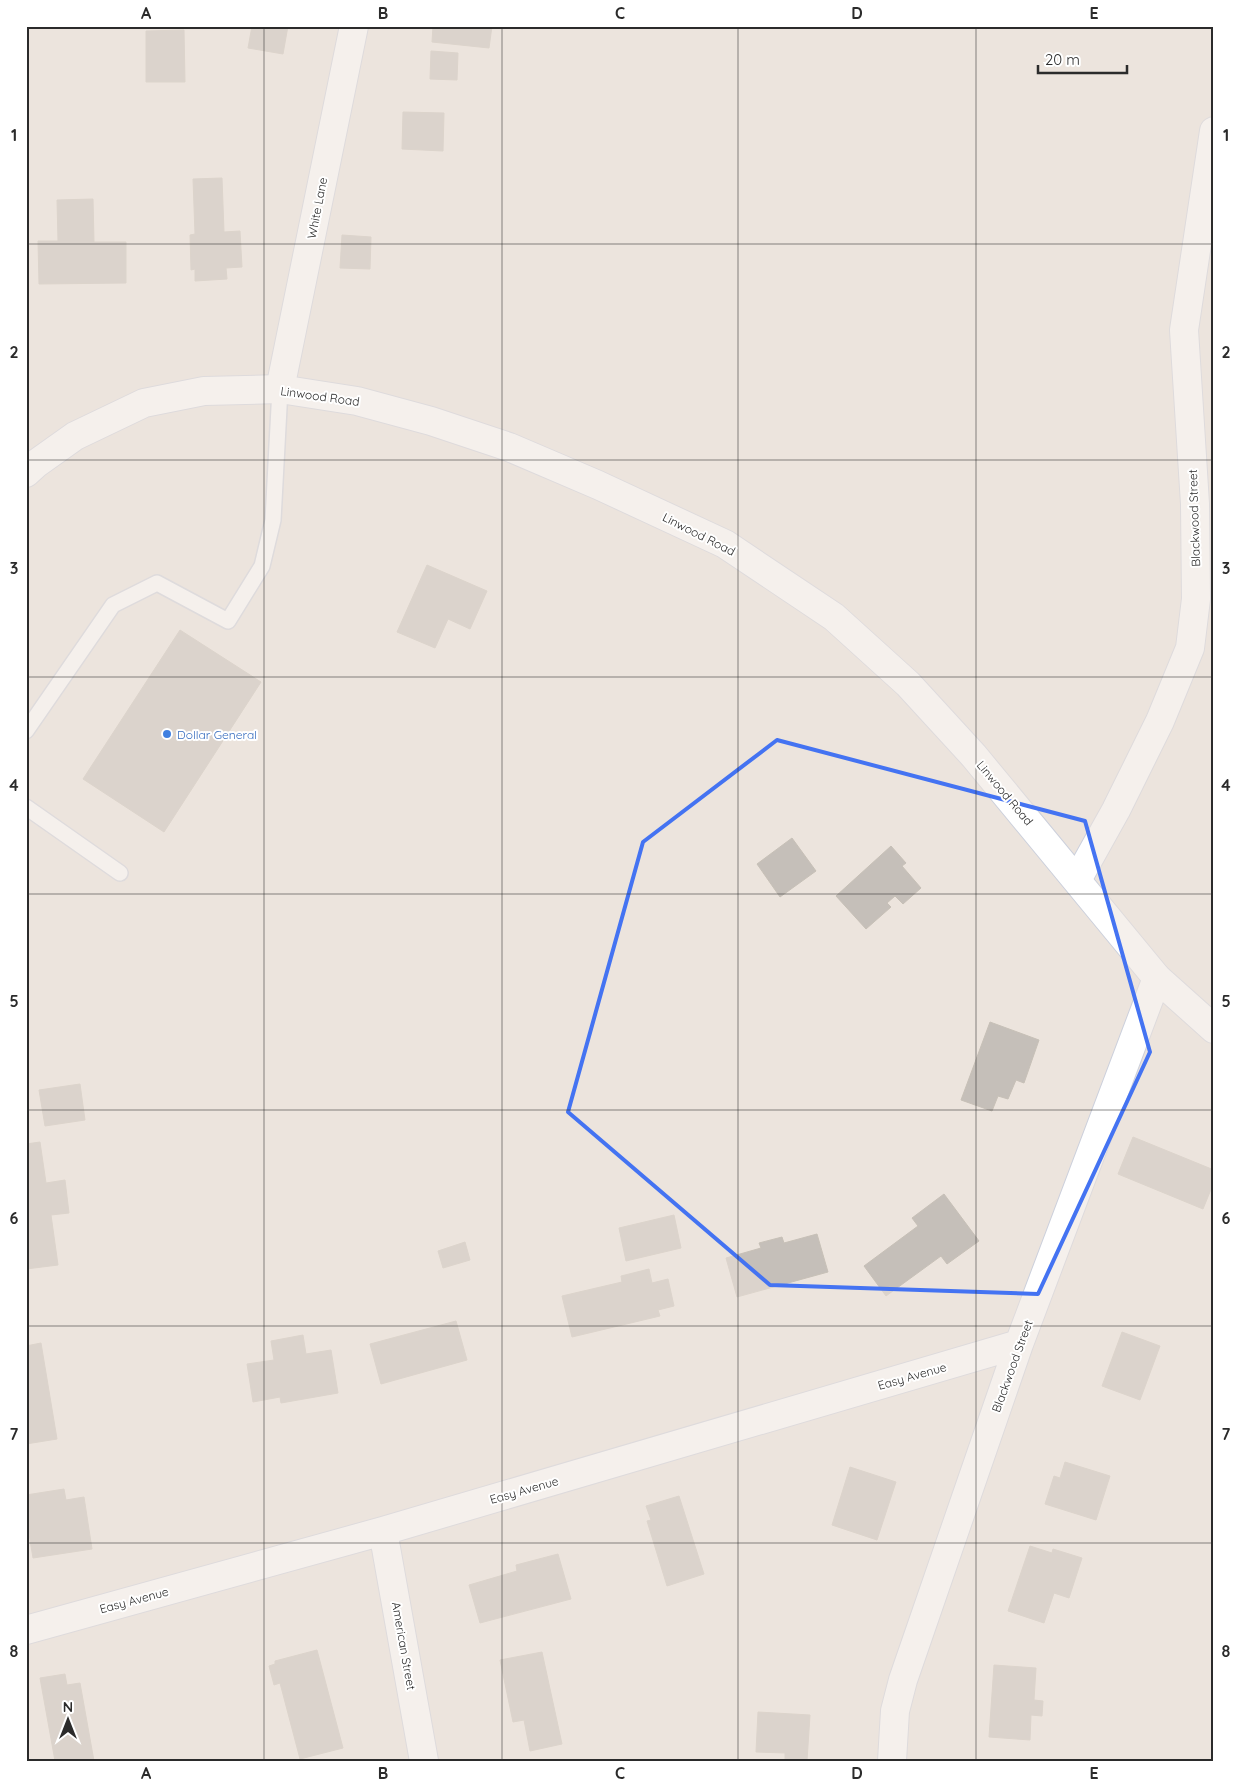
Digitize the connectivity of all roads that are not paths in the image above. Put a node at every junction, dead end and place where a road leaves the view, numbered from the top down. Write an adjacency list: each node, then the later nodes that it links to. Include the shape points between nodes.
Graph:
1 (354, 26): 3 (street, White Lane)
2 (1214, 131): 8 (street, Blackwood Street, via 1184,330 1195,504 1196,599 1190,648 1160,721)
3 (280, 389): 4 (street, Linwood Road, via 204,391 144,403 75,436); 5 (lane, via 273,520 262,566 228,621 157,583 113,604); 8 (street, Linwood Road, via 357,401 508,447 725,544 834,617 908,684 974,756)
4 (26, 473)
5 (26, 730)
6 (26, 807): 7 (lane)
7 (120, 873)
8 (1077, 880): 9 (street, Linwood Road)
9 (1157, 978): 10 (street, Linwood Road); 11 (street, Blackwood Street)
10 (1214, 1029)
11 (1019, 1344): 12 (street, Easy Avenue); 15 (street, Blackwood Street, via 903,1680 895,1711)
12 (383, 1531): 13 (street, Easy Avenue); 14 (street, American Street)
13 (26, 1630)
14 (424, 1761)
15 (892, 1761)

